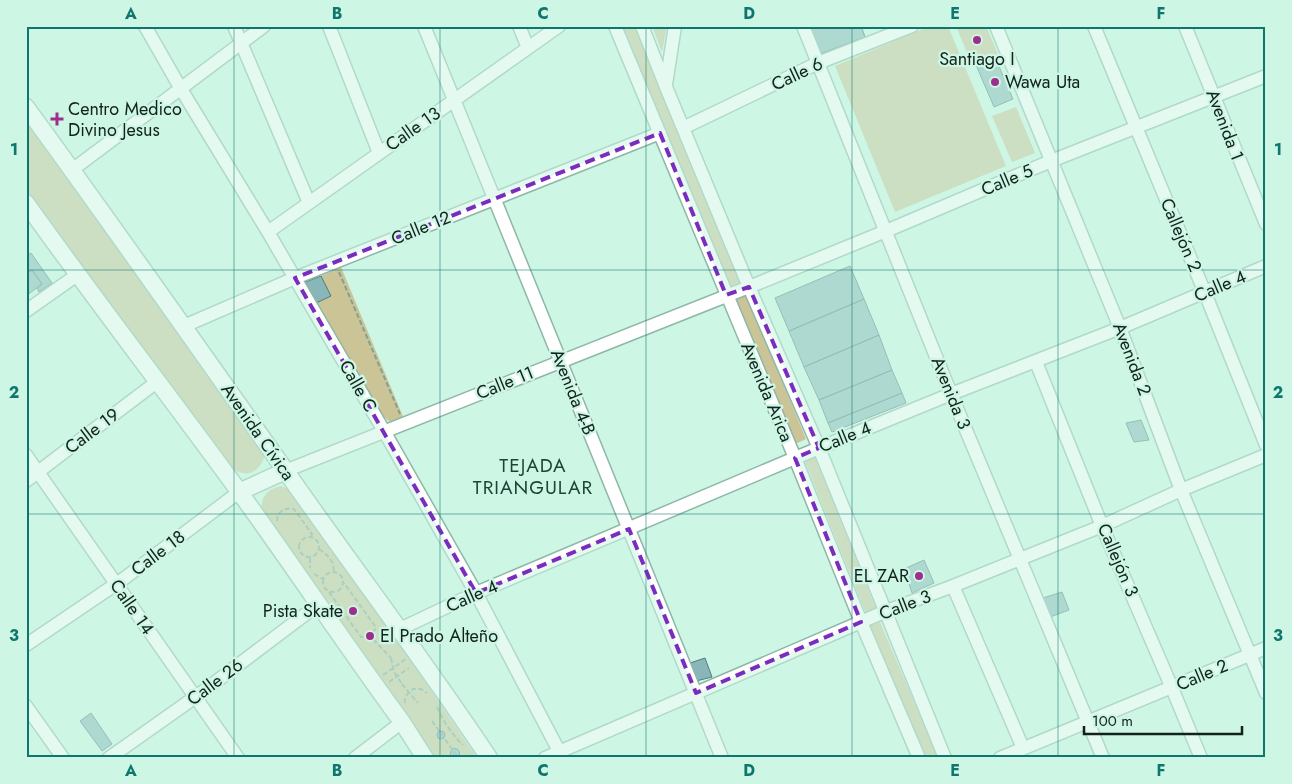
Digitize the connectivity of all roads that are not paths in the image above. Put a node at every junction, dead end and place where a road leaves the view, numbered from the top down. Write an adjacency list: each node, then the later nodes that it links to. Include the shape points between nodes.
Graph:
1 (145, 26): 21 (street, Calle C)
2 (234, 26): 16 (street)
3 (264, 26): 16 (street)
4 (329, 26): 28 (street)
5 (424, 26): 23 (street, Avenida 4-B)
6 (519, 26): 17 (street)
7 (559, 26): 17 (street, Calle 13)
8 (615, 26): 27 (street, Avenida Arica)
9 (642, 26): 20 (street, Avenida Arica)
10 (675, 26): 20 (street)
11 (802, 26): 18 (street, Avenida 3)
12 (912, 26): 18 (street, Calle 6)
13 (996, 26): 29 (street, Avenida 2)
14 (1094, 26): 26 (street, Callejón 2)
15 (1185, 26): 22 (street, Avenida 1)
16 (241, 44): 21 (street); 33 (street)
17 (528, 48): 23 (street, Calle 13)
18 (818, 63): 25 (street, Calle 6); 35 (street, Avenida 3)
19 (1266, 76): 22 (street, Calle 5)
20 (666, 87): 25 (street, Avenida Arica)
21 (181, 89): 30 (street); 36 (street, Calle C)
22 (1214, 98): 26 (street, Calle 5); 34 (street, Avenida 1)
23 (455, 100): 28 (street, Calle 13); 31 (street, Avenida 4-B)
24 (26, 107): 30 (main road, Avenida Cívica)
25 (683, 128): 40 (street, Avenida Arica)
26 (1136, 128): 29 (street, Calle 5); 41 (street, Callejón 2)
27 (660, 133): 31 (street, Calle 12); 42 (street, Avenida Arica)
28 (379, 153): 33 (street, Calle 13)
29 (1052, 161): 35 (street, Calle 5); 45 (street, Avenida 2)
30 (72, 170): 44 (main road, Avenida Cívica)
31 (496, 198): 39 (street, Calle 12); 46 (street, Avenida 4-B)
32 (26, 203): 38 (main road)
33 (309, 203): 36 (street, Calle 13)
34 (1266, 224)
35 (886, 231): 40 (street, Calle 5); 49 (street, Avenida 3)
36 (268, 232): 39 (street, Calle C)
37 (1266, 266): 41 (street, Calle 4)
38 (77, 275): 43 (street); 48 (main road)
39 (295, 278): 44 (street, Calle 12); 50 (street, Calle C)
40 (749, 286): 42 (street, Calle 5); 52 (street, Avenida Arica)
41 (1205, 293): 45 (street, Calle 4); 51 (street, Callejón 2)
42 (726, 295): 46 (street, Calle 11); 55 (street, Avenida Arica)
43 (26, 311)
44 (184, 326): 56 (main road, Avenida Cívica)
45 (1120, 328): 47 (street, Calle 4); 59 (street, Avenida 2)
46 (560, 361): 50 (street, Calle 11); 62 (street, Avenida 4-B)
47 (1036, 362): 49 (street, Calle 4); 61 (street, Callejón 3)
48 (158, 381): 57 (street, Calle 19); 60 (main road)
49 (951, 394): 52 (street, Calle 4); 63 (street, Avenida 3)
50 (384, 431): 56 (street, Calle 11); 66 (street, Calle C)
51 (1266, 445)
52 (819, 448): 55 (street, Calle 4); 68 (street, Avenida Arica)
53 (26, 455): 57 (street, Calle 14)
54 (1266, 455): 59 (street, Calle 3)
55 (795, 458): 62 (street, Calle 4); 69 (street, Avenida Arica)
56 (285, 471): 60 (main road); 70 (main road, Avenida Cívica)
57 (38, 472): 58 (street, Calle 19); 64 (street, Calle 14)
58 (26, 481)
59 (1181, 490): 61 (street, Calle 3); 73 (street, Avenida 2)
60 (239, 492): 64 (street, Calle 18); 67 (main road)
61 (1102, 526): 63 (street, Calle 3); 74 (street, Callejón 3)
62 (629, 529): 66 (street, Calle 4); 75 (street, Avenida 4-B)
63 (1019, 559): 65 (street, Calle 3); 80 (street, Avenida 3)
64 (116, 584): 71 (street, Calle 18); 77 (street, Calle 14)
65 (953, 586): 68 (street, Calle 3); 81 (street)
66 (476, 593): 70 (street, Calle 4); 82 (street, Calle C)
67 (324, 598): 77 (street, Calle 26); 79 (main road, via 375,686)
68 (884, 612): 69 (street, Calle 3); 92 (street, Avenida Arica)
69 (861, 622): 75 (street, Calle 3); 91 (street, Avenida Arica)
70 (400, 629): 88 (main road, Avenida Cívica)
71 (26, 645)
72 (1266, 648): 73 (street, Calle 2)
73 (1250, 654): 74 (street, Calle 2); 76 (street, Avenida 2)
74 (1172, 688): 80 (street, Calle 2); 95 (street, Callejón 3)
75 (696, 693): 82 (street, Calle 3); 90 (street, Avenida 4-B)
76 (1266, 693)
77 (195, 697): 84 (street, Calle 26); 85 (street, Calle 14)
78 (26, 706): 83 (street)
79 (402, 722): 86 (street); 87 (main road)
80 (1089, 722): 81 (street, Calle 2); 94 (street, Avenida 3)
81 (1024, 748): 93 (street, Calle 2)
82 (564, 753): 89 (street, Calle 3)
83 (62, 758)
84 (109, 758)
85 (238, 758)
86 (355, 758)
87 (425, 758)
88 (489, 758)
89 (545, 758)
90 (722, 758)
91 (919, 758)
92 (945, 758)
93 (1000, 758)
94 (1103, 758)
95 (1201, 758)

